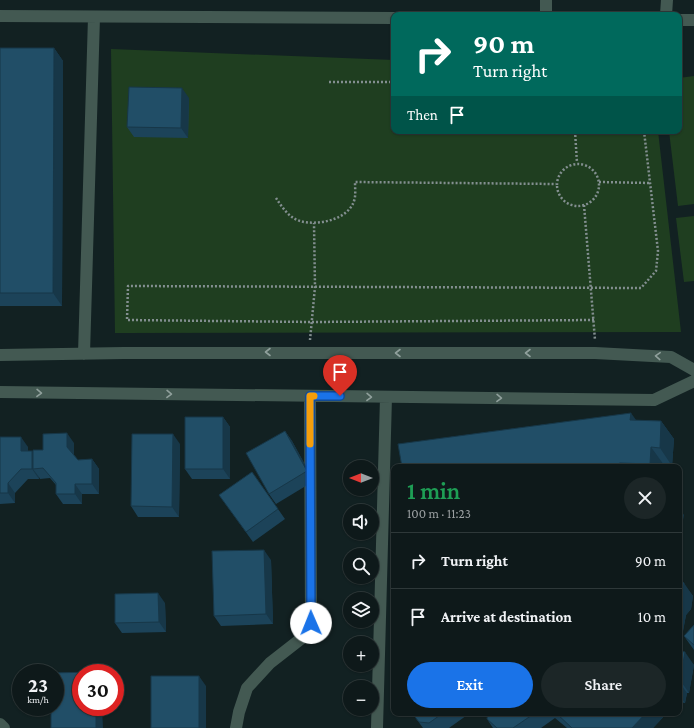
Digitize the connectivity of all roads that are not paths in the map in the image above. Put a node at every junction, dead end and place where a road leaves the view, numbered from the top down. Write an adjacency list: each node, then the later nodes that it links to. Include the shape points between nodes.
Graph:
1 (546, 0): 3 (street)
2 (667, 0): 4 (street)
3 (546, 12)
4 (666, 12)
5 (0, 16): 6 (street)
6 (94, 16): 7 (street); 10 (street)
7 (391, 18)
8 (682, 20): 9 (street)
9 (694, 20)
10 (84, 354): 11 (street); 12 (street, one-way to 10, via 670,357 595,354)
11 (0, 355)
12 (694, 370)
13 (694, 381): 16 (street, one-way to 13, via 654,400)
14 (0, 392): 15 (street, one-way to 15)
15 (310, 396): 16 (street, one-way to 16); 19 (street, via 311,623 302,638 270,663 247,688)
16 (386, 397): 20 (street)
17 (0, 724): 18 (street)
18 (4, 728)
19 (236, 728)
20 (377, 728)

